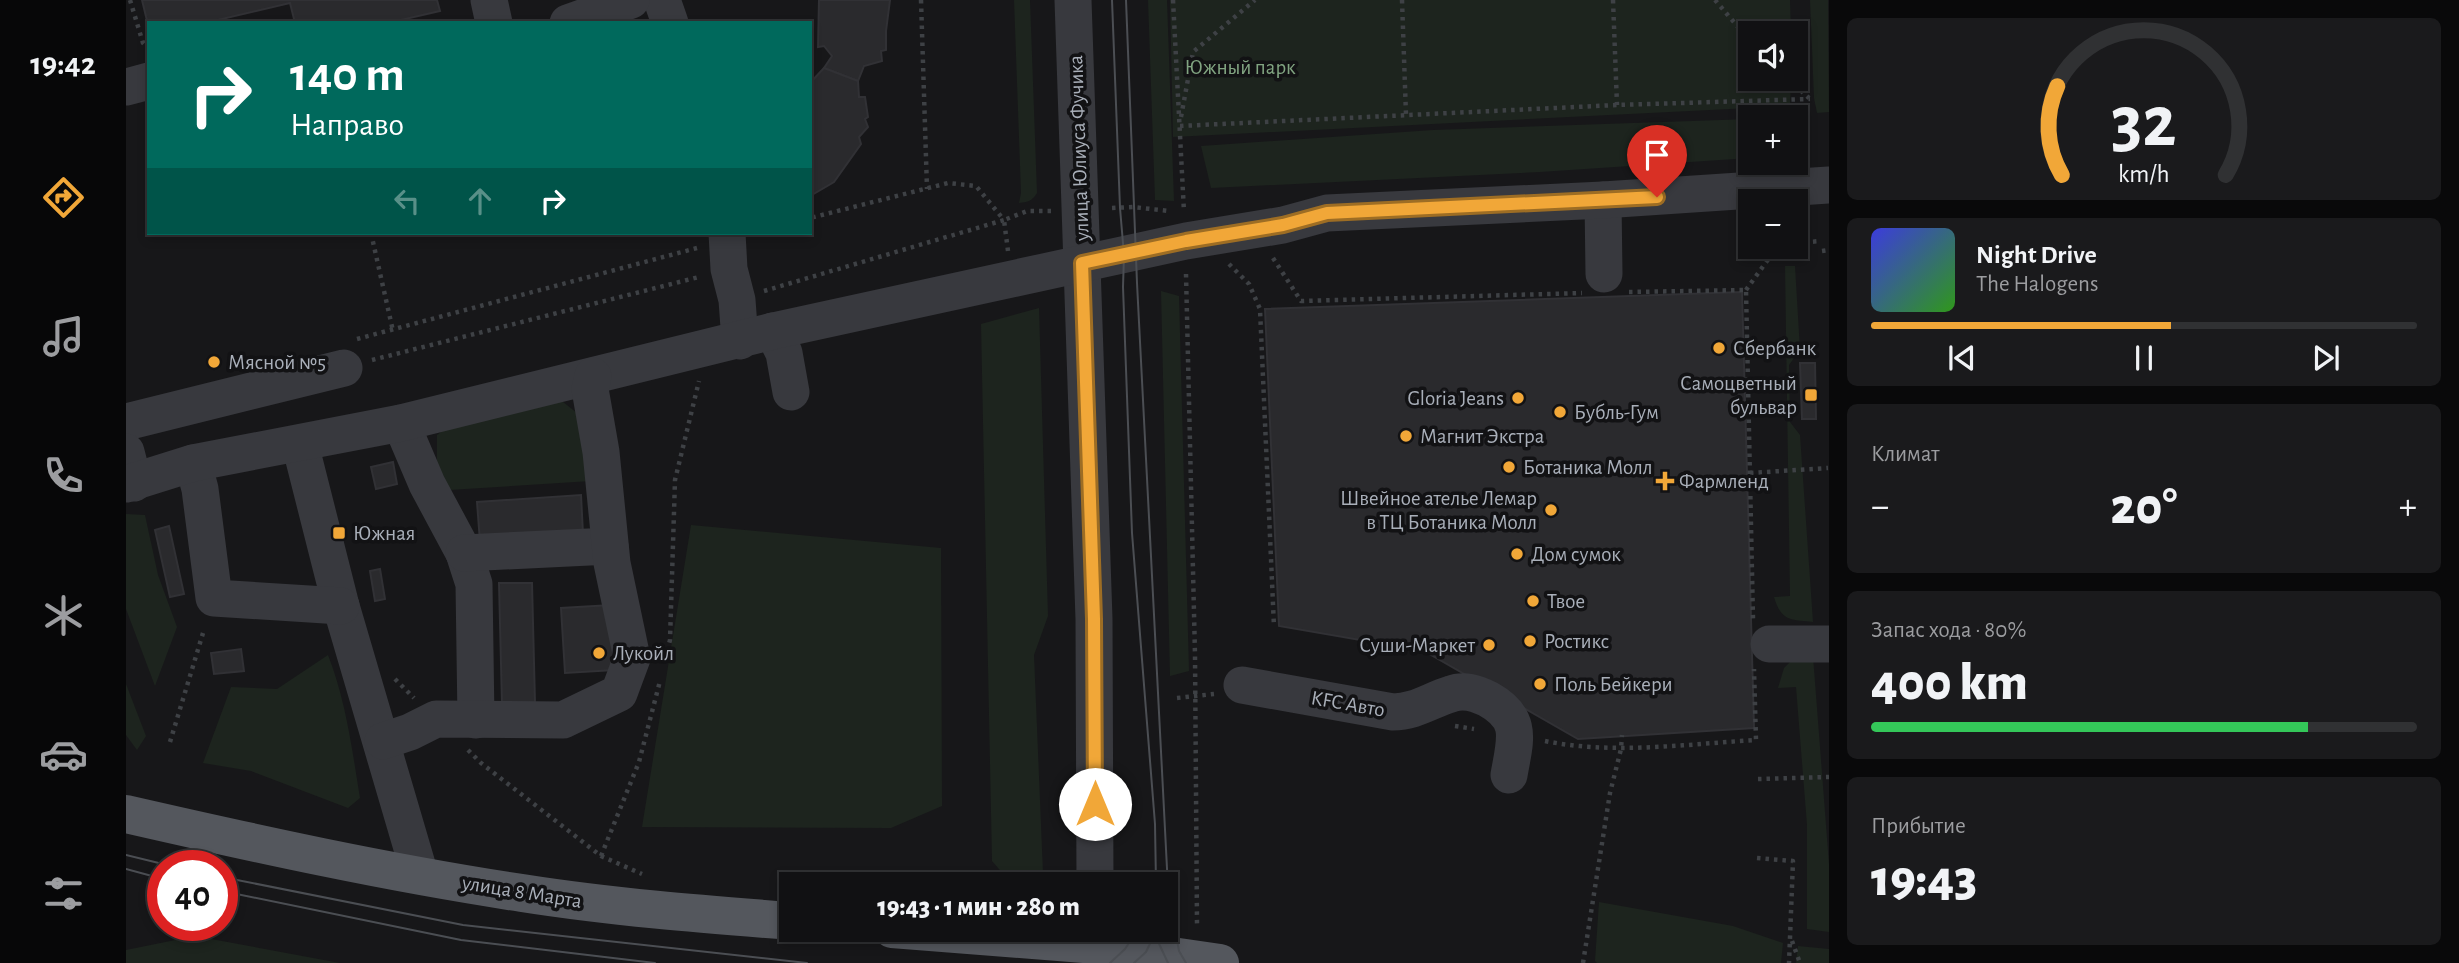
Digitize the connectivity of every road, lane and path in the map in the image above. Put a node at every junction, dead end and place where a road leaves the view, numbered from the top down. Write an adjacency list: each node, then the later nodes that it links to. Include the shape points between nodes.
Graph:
1 (130, 0): 16 (path)
2 (489, 0): 12 (street)
3 (631, 0): 13 (street)
4 (662, 0): 14 (street)
5 (921, 0): 24 (path)
6 (1073, 0): 37 (street, улица Юлиуса Фучика)
7 (1173, 0): 22 (path)
8 (1255, 0): 22 (path, via 1193,52)
9 (1402, 0): 21 (path)
10 (1613, 0): 20 (path)
11 (1715, 0): 15 (path)
12 (494, 21)
13 (573, 21)
14 (669, 21)
15 (1738, 27)
16 (147, 46)
17 (147, 82): 18 (street)
18 (126, 87)
19 (1801, 91): 20 (path, via 1810,99)
20 (1617, 105): 21 (path)
21 (1406, 115): 22 (path)
22 (1179, 127): 28 (path)
23 (1829, 185): 25 (street)
24 (927, 189): 26 (path); 35 (path, via 948,183 976,186 1004,220)
25 (1603, 200): 28 (street, via 1327,213); 38 (street)
26 (812, 218)
27 (372, 235): 40 (path)
28 (1186, 241): 37 (street); 82 (path)
29 (1821, 241): 30 (path)
30 (1808, 242)
31 (1829, 250): 32 (path)
32 (1822, 251)
33 (1273, 258): 38 (path, via 1301,301)
34 (1768, 259): 39 (path)
35 (730, 260): 40 (path); 41 (street); 42 (path)
36 (1226, 261): 56 (path, via 1249,284 1260,309)
37 (1082, 263): 41 (street); 78 (street, улица Юлиуса Фучика, via 1094,619)
38 (1606, 286): 39 (path)
39 (1746, 289): 52 (path)
40 (393, 331): 42 (path)
41 (757, 336): 44 (street); 45 (street, via 783,353)
42 (349, 353): 46 (street)
43 (701, 372): 60 (path, via 675,480 670,640)
44 (593, 376): 47 (street); 53 (street, via 590,389)
45 (791, 392)
46 (126, 422)
47 (401, 423): 48 (street); 54 (street)
48 (300, 444): 49 (street); 55 (street)
49 (193, 463): 51 (street); 55 (street, via 214,598)
50 (1828, 468): 52 (path)
51 (129, 473)
52 (1750, 473): 58 (path)
53 (610, 546): 54 (street); 65 (street, via 632,658 619,693 563,720)
54 (464, 553): 65 (street, via 474,584)
55 (341, 606): 68 (street)
56 (1274, 627)
57 (203, 633): 69 (path)
58 (1759, 641): 59 (street); 67 (path)
59 (1829, 643)
60 (663, 667)
61 (391, 675): 64 (path)
62 (660, 680): 76 (path, via 639,762)
63 (1242, 685): 70 (street, KFC Авто, via 1393,712 1471,691 1497,704 1514,722)
64 (436, 719): 65 (street); 68 (street); 76 (path, via 481,763)
65 (476, 720)
66 (1622, 735): 86 (path)
67 (1756, 740)
68 (383, 741): 80 (street)
69 (170, 742)
70 (1509, 775)
71 (1829, 777): 72 (path)
72 (1758, 779)
73 (126, 784): 75 (main road, улица 8 Марта, via 166,808)
74 (126, 814): 75 (main road, улица 8 Марта)
75 (255, 844): 80 (main road, улица 8 Марта)
76 (601, 856): 79 (path)
77 (1757, 858): 83 (path, via 1793,861)
78 (1096, 872)
79 (645, 875)
80 (420, 876): 81 (main road, улица 8 Марта, via 632,908)
81 (779, 920)
82 (1197, 923)
83 (1791, 937): 87 (path); 88 (path)
84 (1120, 942): 85 (main road)
85 (1220, 963)
86 (1583, 963)
87 (1789, 963)
88 (1800, 963)

